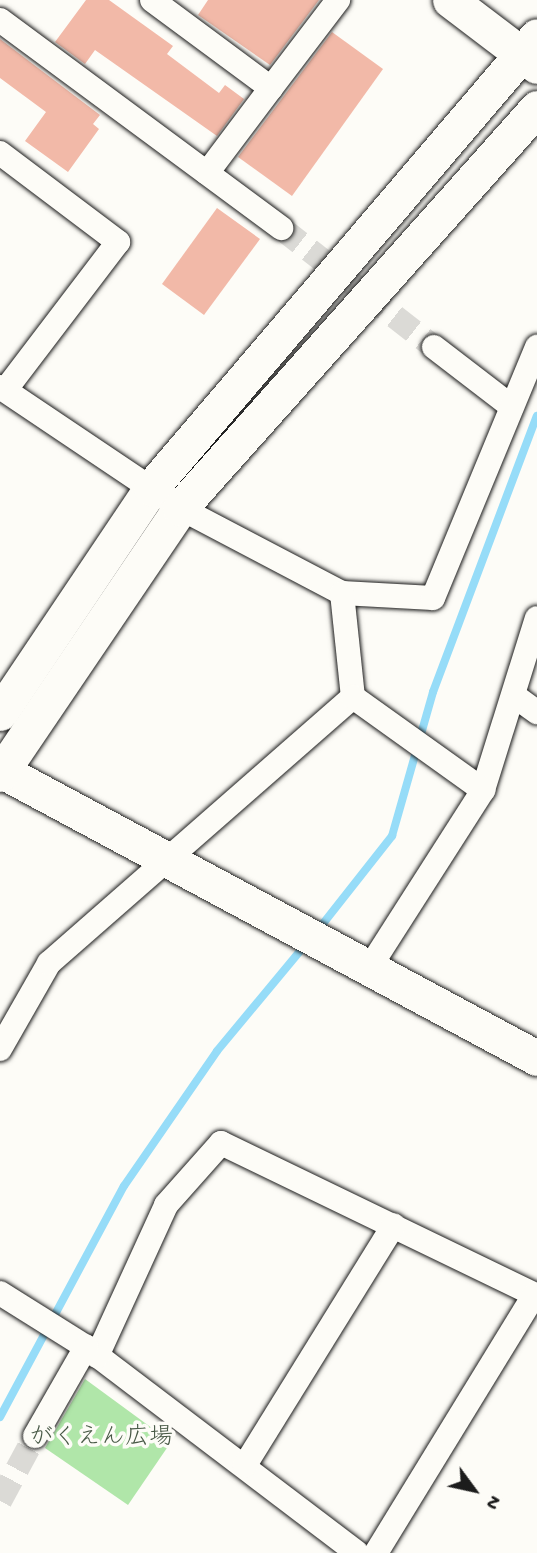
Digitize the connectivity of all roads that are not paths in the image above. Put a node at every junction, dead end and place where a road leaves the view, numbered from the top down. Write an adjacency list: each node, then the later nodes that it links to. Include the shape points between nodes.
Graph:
1 (152, 0): 6 (street)
2 (338, 0): 6 (street)
3 (450, 0): 5 (street)
4 (0, 20): 9 (street)
5 (532, 52): 15 (street)
6 (271, 88): 9 (street)
7 (537, 108): 16 (street)
8 (0, 153): 13 (street, via 118,242)
9 (207, 173): 10 (street)
10 (281, 228)
11 (434, 347): 14 (street)
12 (537, 348): 14 (street)
13 (3, 388): 15 (street)
14 (512, 407): 17 (street, via 433,598)
15 (151, 488): 16 (street); 22 (street)
16 (180, 508): 17 (street); 23 (street)
17 (342, 593): 19 (street)
18 (537, 618): 20 (street)
19 (353, 697): 24 (street); 25 (street)
20 (516, 697): 21 (street); 24 (street)
21 (537, 712)
22 (0, 713)
23 (1, 772): 25 (street)
24 (483, 790): 26 (street)
25 (167, 861): 26 (street); 27 (street, via 49,963)
26 (368, 970): 28 (street)
27 (0, 1049)
28 (537, 1058)
29 (394, 1225): 31 (street); 32 (street, via 221,1143 166,1205); 34 (street)
30 (0, 1293): 32 (street)
31 (536, 1296): 36 (street)
32 (84, 1346): 33 (street); 34 (street)
33 (35, 1436)
34 (245, 1465): 35 (street)
35 (357, 1553)
36 (376, 1553)

